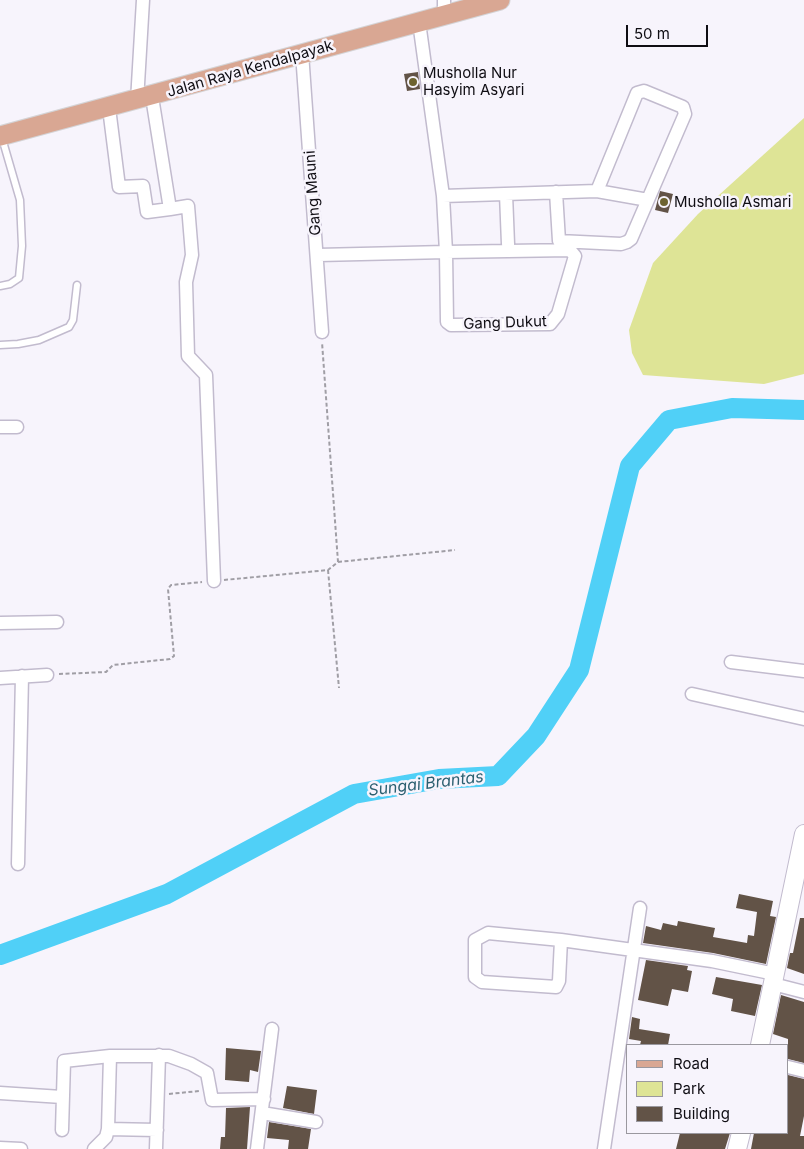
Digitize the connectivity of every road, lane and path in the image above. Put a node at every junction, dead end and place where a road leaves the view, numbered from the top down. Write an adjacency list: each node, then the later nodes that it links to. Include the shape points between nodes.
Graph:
1 (143, 0): 6 (street)
2 (500, 0): 3 (main road, Jalan Raya Kendalpayak)
3 (444, 8): 4 (main road, Jalan Raya Kendalpayak)
4 (419, 22): 5 (main road, Jalan Raya Kendalpayak); 12 (street)
5 (302, 53): 6 (main road, Jalan Raya Kendalpayak); 17 (street, Gang Mauni)
6 (144, 99): 7 (main road, Jalan Raya Kendalpayak); 14 (street)
7 (109, 108): 8 (main road, Jalan Raya Kendalpayak); 14 (street, via 119,187 143,186 147,212)
8 (1, 136): 19 (lane, via 20,200 22,246 19,278)
9 (597, 191): 10 (street); 13 (street); 13 (street, via 637,93 644,91 685,110)
10 (556, 192): 11 (street); 13 (street, via 557,239 562,242 627,242)
11 (506, 194): 12 (street); 15 (street)
12 (443, 196): 16 (street)
13 (648, 200)
14 (170, 209): 27 (street, via 188,206 192,256 186,282 188,356 206,375)
15 (508, 244)
16 (446, 252): 16 (street, Gang Dukut, via 570,250 575,256 558,314 550,324 451,325 446,318); 17 (street)
17 (318, 255): 20 (street, Gang Mauni)
18 (77, 285): 21 (lane, via 73,320 69,327 38,340)
19 (0, 286)
20 (322, 332): 25 (path)
21 (0, 345)
22 (0, 427): 23 (street)
23 (17, 427)
24 (455, 550): 25 (path)
25 (338, 562): 26 (path)
26 (328, 570): 27 (path); 35 (path)
27 (214, 581): 32 (path, via 168,589 174,656 170,660 113,665 106,672)
28 (57, 622): 29 (street)
29 (0, 623)
30 (731, 662): 31 (street)
31 (804, 670)
32 (47, 675): 33 (street)
33 (22, 676): 34 (street); 39 (street)
34 (0, 678)
35 (338, 688)
36 (692, 694): 37 (street)
37 (804, 719)
38 (804, 834): 43 (main road)
39 (18, 864)
40 (640, 908): 42 (street)
41 (561, 940): 41 (street, via 556,987 482,982 475,978 475,940 479,936 488,933); 42 (street)
42 (633, 952): 43 (street, via 712,961); 67 (street)
43 (774, 979): 44 (street); 46 (main road)
44 (804, 992)
45 (272, 1029): 55 (street)
46 (760, 1044)
47 (159, 1055): 48 (street); 51 (street, via 203,1070 207,1073); 54 (street)
48 (110, 1056): 53 (street, via 64,1061); 58 (street)
49 (789, 1068): 50 (street)
50 (804, 1072)
51 (209, 1090): 54 (path); 55 (street, via 212,1100)
52 (0, 1093): 53 (street)
53 (62, 1096): 59 (street)
54 (158, 1096): 60 (street)
55 (264, 1099): 56 (street)
56 (262, 1113): 57 (street); 66 (street)
57 (316, 1122)
58 (108, 1129): 60 (street); 64 (street, via 106,1137)
59 (62, 1130)
60 (157, 1130): 65 (street)
61 (741, 1134): 68 (main road)
62 (0, 1148): 63 (street)
63 (21, 1149)
64 (94, 1149)
65 (156, 1149)
66 (256, 1149)
67 (604, 1149)
68 (737, 1149)

